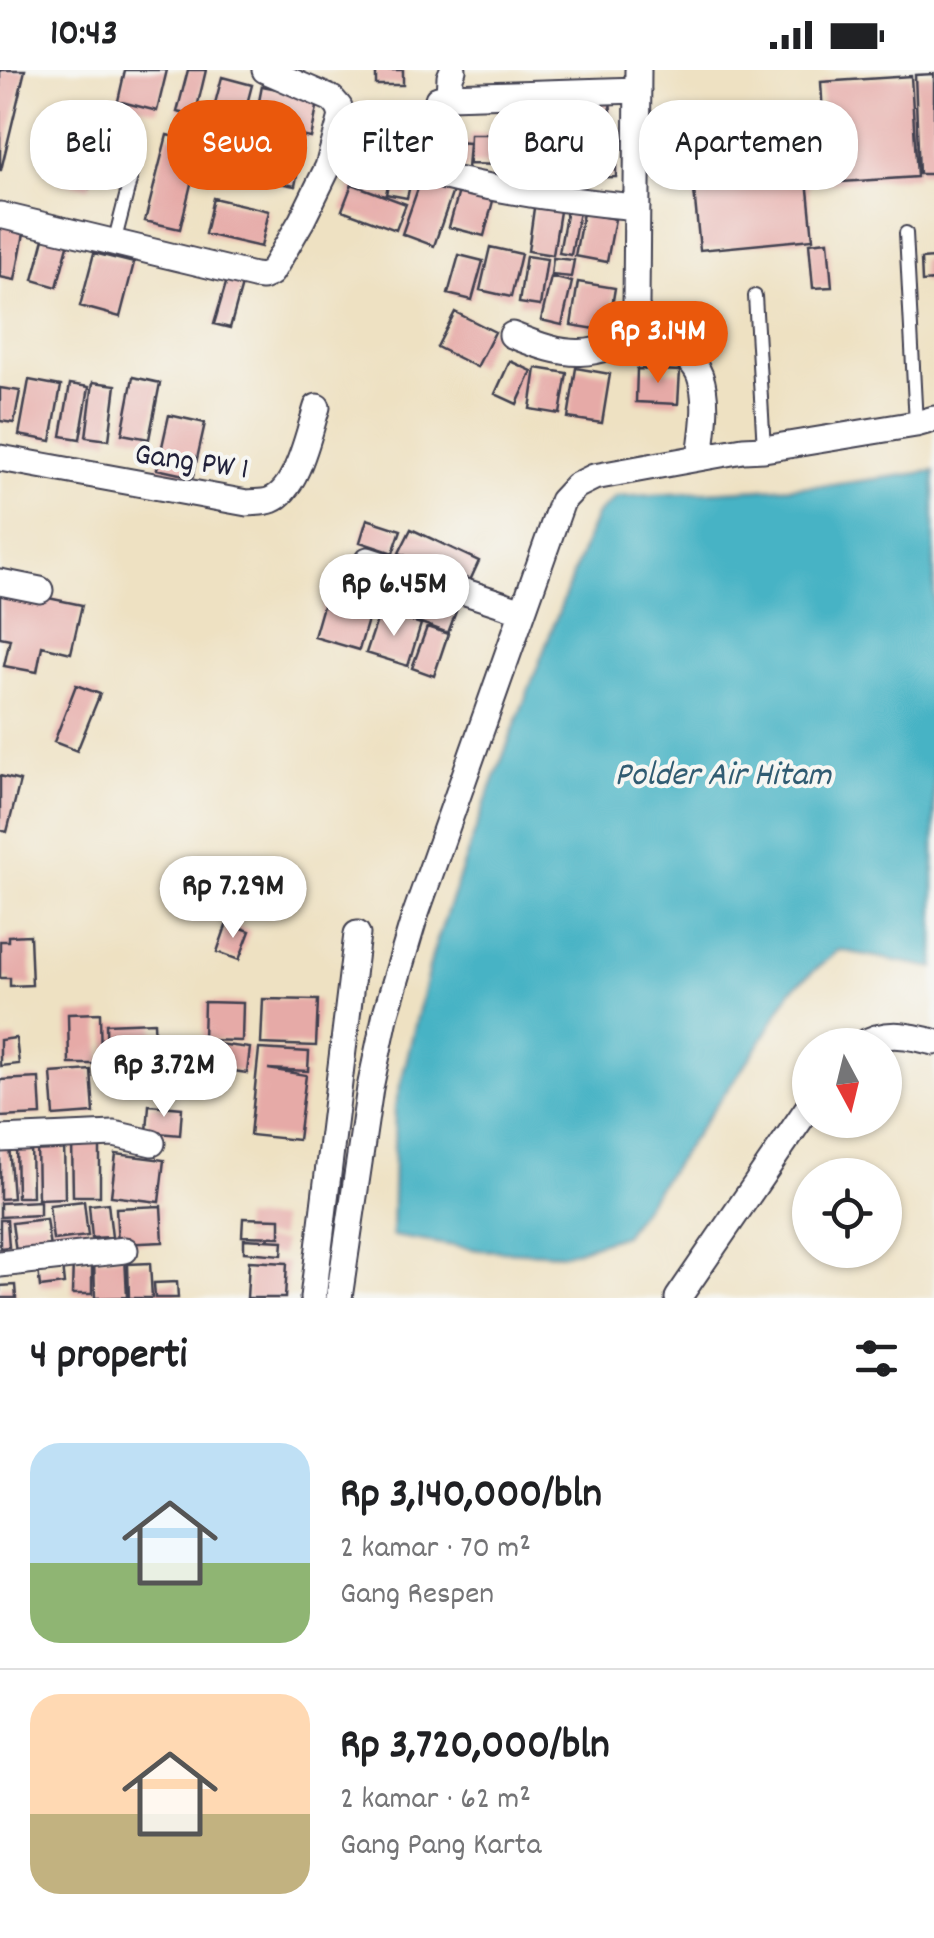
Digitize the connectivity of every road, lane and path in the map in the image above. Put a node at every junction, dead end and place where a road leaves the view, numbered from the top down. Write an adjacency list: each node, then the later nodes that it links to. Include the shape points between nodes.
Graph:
1 (265, 70): 8 (street, via 332,99 342,116 328,167 271,273 254,276)
2 (638, 80): 3 (street); 5 (street)
3 (451, 83): 5 (street, via 435,104 437,175)
4 (128, 190): 8 (lane)
5 (637, 207): 10 (street, via 636,306)
6 (0, 215): 8 (street)
7 (906, 233): 13 (lane)
8 (114, 242)
9 (755, 296): 14 (lane)
10 (646, 328): 11 (street, via 593,353 570,354); 15 (street, via 694,364 702,378)
11 (512, 335)
12 (317, 408): 16 (street, Gang PW 1, via 286,489 272,500 247,503)
13 (925, 422): 14 (street)
14 (764, 449): 15 (street)
15 (700, 457): 20 (street, via 576,486 562,501)
16 (0, 458)
17 (368, 560): 20 (street)
18 (0, 582): 19 (street)
19 (40, 590)
20 (523, 611): 25 (street, via 414,919)
21 (357, 934): 24 (street)
22 (902, 1036): 23 (street)
23 (934, 1042)
24 (344, 1054): 25 (street); 28 (street)
25 (377, 1058): 27 (street)
26 (792, 1131): 35 (street)
27 (364, 1133): 28 (street); 34 (street)
28 (334, 1134): 33 (street)
29 (0, 1139): 30 (street, via 114,1134)
30 (152, 1143)
31 (125, 1250): 32 (street)
32 (0, 1264)
33 (314, 1298)
34 (339, 1298)
35 (678, 1298)

